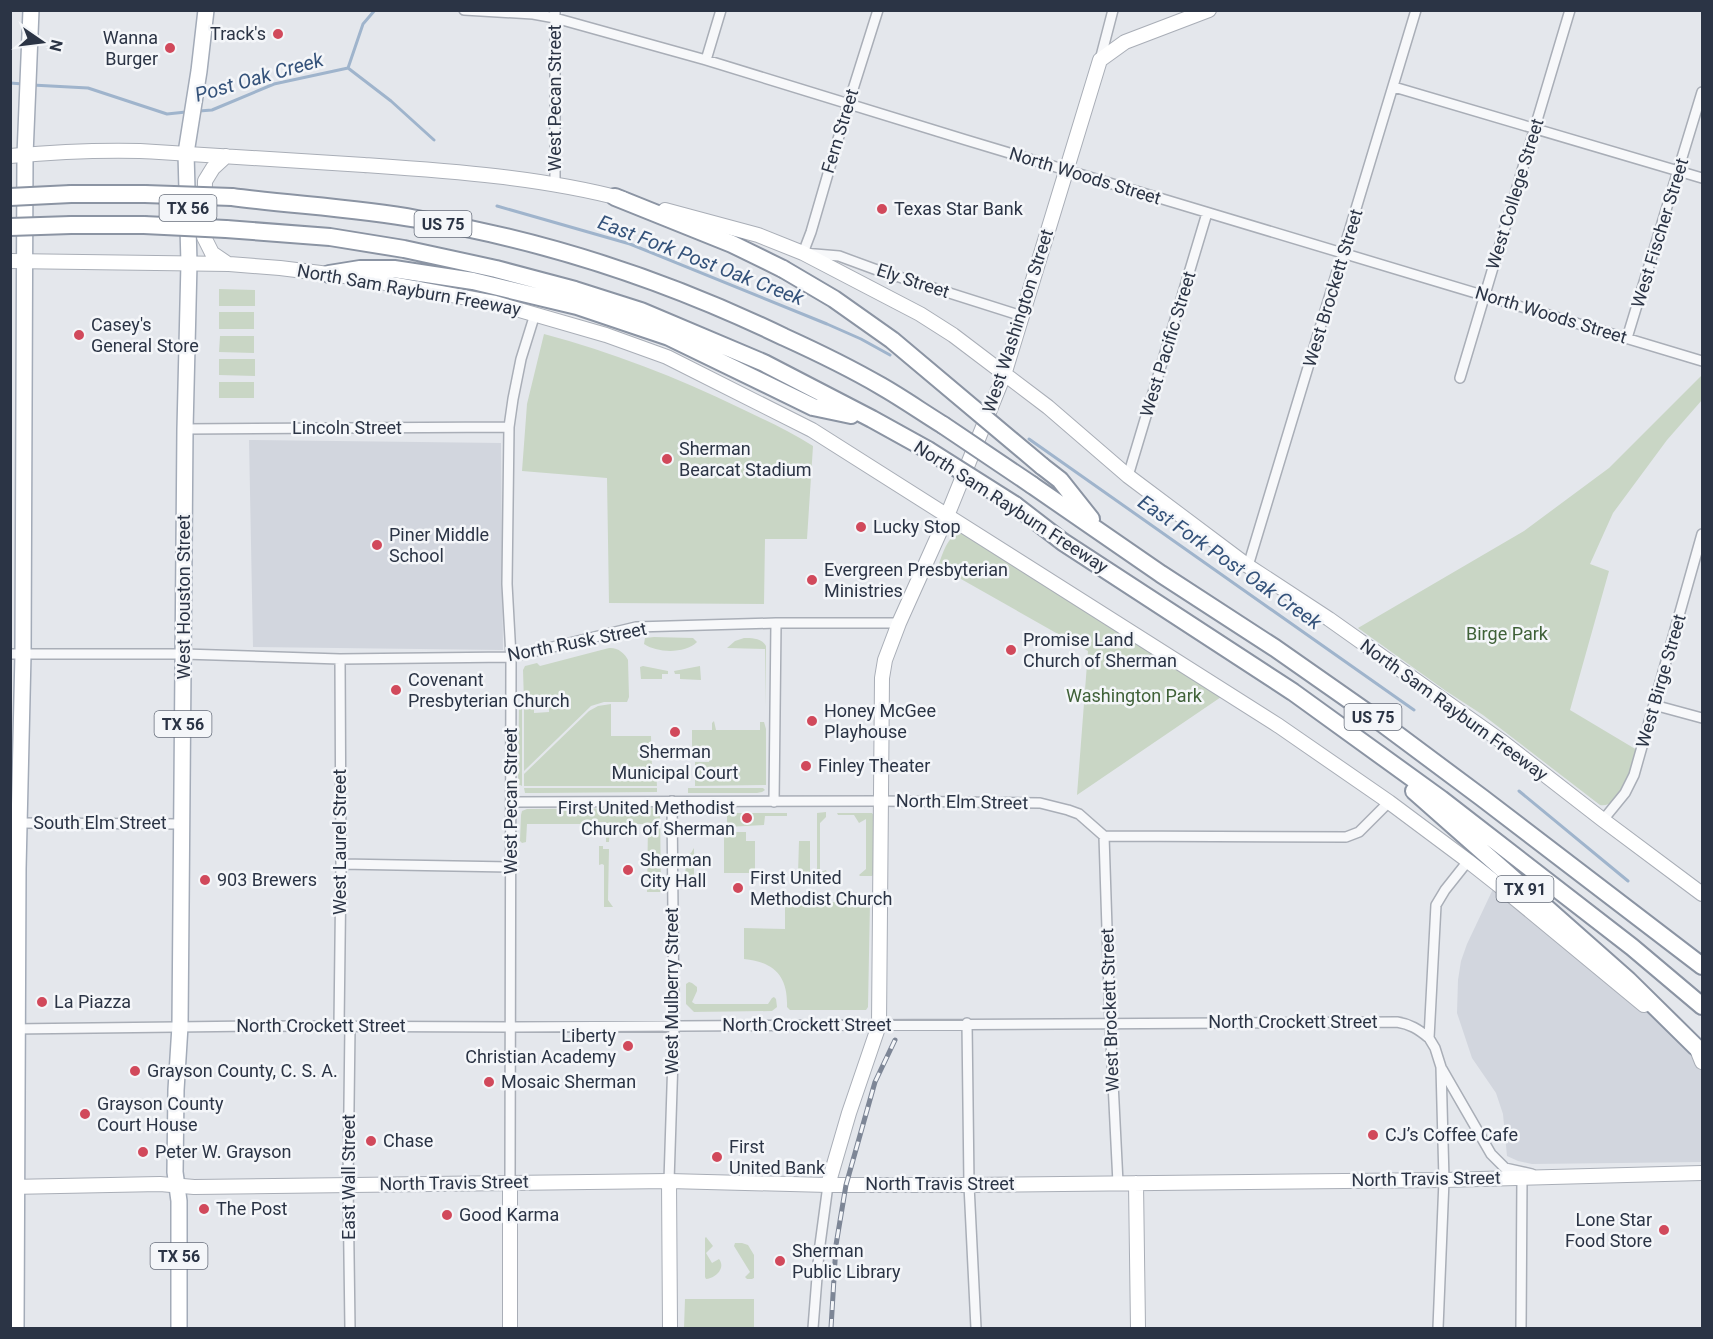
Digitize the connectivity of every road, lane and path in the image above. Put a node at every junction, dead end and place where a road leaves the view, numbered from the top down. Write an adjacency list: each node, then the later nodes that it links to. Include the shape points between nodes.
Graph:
1 (31, 10): 18 (main road, via 28,103)
2 (206, 10): 17 (main road, West Houston Street / TX 56)
3 (464, 10): 10 (street, North Woods Street)
4 (721, 10): 11 (street)
5 (878, 10): 15 (street, Fern Street)
6 (1113, 10): 12 (street)
7 (1209, 10): 12 (main road, via 1125,42)
8 (1416, 10): 13 (street, West Brockett Street)
9 (1570, 10): 16 (street, West College Street)
10 (555, 14): 11 (street, North Woods Street); 23 (street, West Pecan Street)
11 (706, 60): 15 (street, North Woods Street)
12 (1100, 60): 20 (main road, West Washington Street)
13 (1394, 87): 16 (street); 29 (street, West Brockett Street)
14 (1702, 92): 21 (street, West Fischer Street)
15 (848, 105): 20 (street, North Woods Street); 28 (street, Fern Street)
16 (1535, 129): 21 (street); 34 (street, West College Street)
17 (186, 153): 18 (main road, North Sam Rayburn Freeway, via 98,150); 19 (main road, North Sam Rayburn Freeway); 31 (main road, West Houston Street / TX 56)
18 (18, 156): 30 (main road)
19 (226, 156): 23 (main road, North Sam Rayburn Freeway, via 419,169); 32 (main road, via 205,181 204,237 212,253)
20 (1066, 171): 26 (street, North Woods Street); 36 (main road, West Washington Street)
21 (1679, 171): 22 (street); 37 (street, West Fischer Street)
22 (1702, 178)
23 (555, 185): 25 (main road, North Sam Rayburn Freeway)
24 (10, 197): 46 (highway, North Sam Rayburn Freeway / US 75, bridge, via 232,197 416,218 561,251 648,279 825,356 943,425)
25 (615, 197): 28 (main road, North Sam Rayburn Freeway, via 758,235); 46 (highway, bridge, via 732,244 834,298 892,340 1060,480)
26 (1207, 213): 29 (street, North Woods Street); 44 (street, West Pacific Street)
27 (10, 227): 41 (highway, North Sam Rayburn Freeway / US 75, bridge, via 144,225 330,237 496,268 641,310 764,363)
28 (804, 253): 36 (street, Ely Street, via 839,256); 39 (main road, North Sam Rayburn Freeway, via 920,314)
29 (1344, 253): 34 (street, North Woods Street); 49 (street, West Brockett Street)
30 (18, 261): 31 (main road, North Sam Rayburn Freeway); 52 (main road)
31 (189, 263): 32 (main road, North Sam Rayburn Freeway); 43 (main road, West Houston Street / TX 56)
32 (229, 264): 33 (main road, North Sam Rayburn Freeway)
33 (329, 274): 35 (main road, North Sam Rayburn Freeway); 41 (highway, via 394,269 473,281 577,306 669,337 813,407)
34 (1484, 296): 37 (street, North Woods Street); 40 (street, West College Street)
35 (535, 314): 42 (street, West Pecan Street); 45 (main road, North Sam Rayburn Freeway, via 667,357 736,390 812,430)
36 (1022, 316): 39 (main road, West Washington Street)
37 (1627, 338): 38 (street, North Woods Street)
38 (1702, 361)
39 (1003, 374): 44 (main road, North Sam Rayburn Freeway, via 1048,406); 45 (main road, West Washington Street)
40 (1460, 378)
41 (872, 419): 58 (highway, North Sam Rayburn Freeway / US 75, bridge, via 1015,505 1063,542)
42 (509, 427): 43 (street, Lincoln Street); 54 (street, West Pecan Street, via 507,584)
43 (185, 429): 53 (main road, West Houston Street / TX 56)
44 (1128, 476): 49 (main road, North Sam Rayburn Freeway)
45 (947, 516): 51 (main road, West Washington Street); 63 (main road, North Sam Rayburn Freeway, via 1279,726)
46 (1101, 531): 73 (highway, North Sam Rayburn Freeway / US 75, via 1375,718)
47 (1702, 534): 48 (street, West Birge Street)
48 (1700, 557): 56 (street, West Birge Street)
49 (1248, 566): 64 (main road, North Sam Rayburn Freeway, via 1504,743)
50 (776, 623): 51 (street, North Rusk Street); 54 (street, North Rusk Street, via 636,627); 62 (street)
51 (899, 623): 60 (main road, West Washington Street, via 882,678)
52 (17, 654): 53 (street, North Rusk Street); 65 (main road)
53 (183, 654): 55 (street, North Rusk Street); 66 (main road, West Houston Street / TX 56)
54 (512, 657): 55 (street, North Rusk Street); 61 (street, West Pecan Street)
55 (340, 659): 69 (street, West Laurel Street)
56 (1654, 705): 57 (street); 64 (street, West Birge Street, via 1634,774 1625,793)
57 (1702, 718)
58 (1351, 734): 74 (highway, North Sam Rayburn Freeway / US 75, via 1632,946); 85 (highway, TX 91, via 1628,980)
59 (672, 801): 61 (street, North Elm Street); 62 (street, North Elm Street); 81 (street, West Mulberry Street)
60 (881, 801): 62 (street, North Elm Street); 67 (street, North Elm Street, via 1040,803 1079,814); 77 (main road, West Washington Street)
61 (511, 802): 70 (street, West Pecan Street)
62 (774, 802)
63 (1389, 802): 67 (street, via 1359,832 1346,837); 68 (main road, North Sam Rayburn Freeway)
64 (1603, 820): 72 (main road, North Sam Rayburn Freeway)
65 (18, 823): 66 (street, South Elm Street); 71 (main road)
66 (181, 824): 78 (main road, West Houston Street / TX 56)
67 (1104, 836): 75 (street, West Brockett Street)
68 (1467, 861): 84 (street, via 1436,905); 85 (main road, North Sam Rayburn Freeway)
69 (341, 864): 70 (street); 79 (street, West Laurel Street)
70 (511, 867): 82 (street, West Pecan Street)
71 (14, 869): 83 (main road)
72 (1702, 894)
73 (1702, 966)
74 (1702, 1006)
75 (1110, 1022): 76 (street, North Crockett Street); 84 (street, North Crockett Street, via 1397,1022 1409,1024); 93 (street, West Brockett Street)
76 (967, 1023): 77 (street, North Crockett Street); 98 (street)
77 (879, 1024): 81 (street, North Crockett Street); 97 (main road, West Washington Street)
78 (180, 1026): 79 (street, North Crockett Street); 83 (street, North Crockett Street); 95 (main road, West Houston Street / TX 56)
79 (339, 1026): 80 (street, North Crockett Street)
80 (350, 1026): 82 (street, North Crockett Street); 96 (street, East Wall Street)
81 (674, 1026): 82 (street, North Crockett Street); 91 (street, West Mulberry Street)
82 (511, 1027): 92 (street, West Pecan Street)
83 (14, 1029): 99 (main road)
84 (1429, 1038): 86 (street)
85 (1700, 1054)
86 (1441, 1067): 88 (street, via 1491,1154 1505,1168); 90 (street)
87 (1702, 1173): 88 (main road, North Travis Street)
88 (1549, 1177): 89 (main road, North Travis Street)
89 (1522, 1178): 90 (main road, North Travis Street); 109 (street)
90 (1444, 1180): 94 (main road, North Travis Street); 108 (street)
91 (669, 1181): 92 (main road, North Travis Street); 97 (main road, North Travis Street); 104 (main road)
92 (510, 1182): 96 (main road, North Travis Street); 103 (main road)
93 (1118, 1183): 94 (main road, North Travis Street); 98 (main road, North Travis Street)
94 (1136, 1183): 107 (main road)
95 (177, 1185): 96 (main road, North Travis Street); 99 (main road, North Travis Street); 101 (main road, TX 56)
96 (348, 1185): 102 (street, East Wall Street)
97 (828, 1185): 98 (main road, North Travis Street); 105 (street)
98 (969, 1185): 106 (street)
99 (13, 1187): 100 (main road)
100 (16, 1329)
101 (179, 1329)
102 (350, 1329)
103 (510, 1329)
104 (670, 1329)
105 (813, 1329)
106 (976, 1329)
107 (1138, 1329)
108 (1438, 1329)
109 (1521, 1329)

